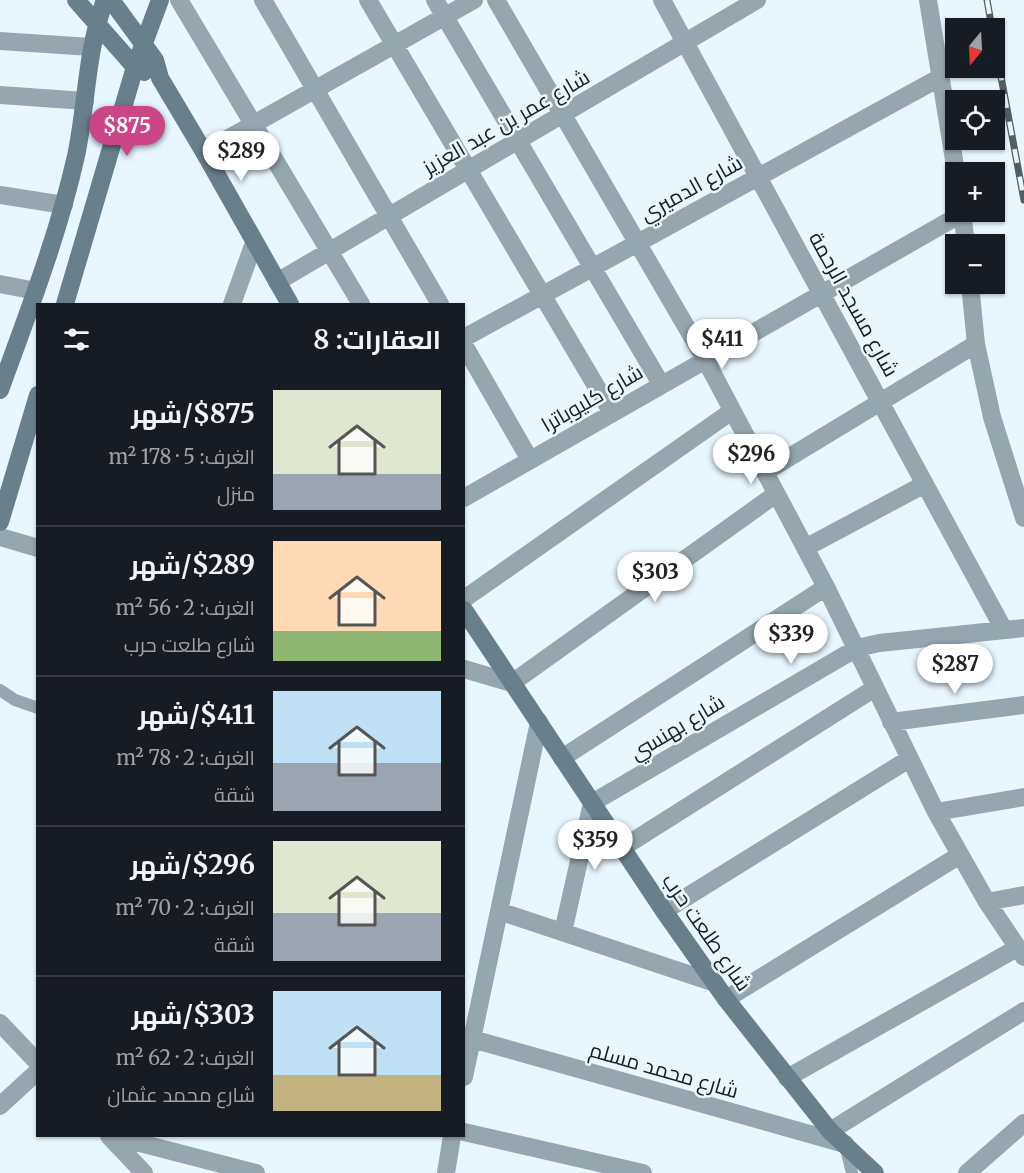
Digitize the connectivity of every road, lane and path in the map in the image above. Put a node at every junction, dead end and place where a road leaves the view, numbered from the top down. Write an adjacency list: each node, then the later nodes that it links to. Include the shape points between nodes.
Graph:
1 (76, 0): 15 (main road)
2 (105, 0): 15 (main road)
3 (111, 0): 18 (main road)
4 (160, 0): 18 (main road)
5 (179, 0): 28 (street)
6 (263, 0): 24 (street)
7 (368, 0): 19 (street)
8 (435, 0): 14 (street)
9 (474, 0): 14 (street)
10 (496, 0): 27 (street)
11 (662, 0): 17 (street, شارع مسجد الرحمة)
12 (757, 0): 17 (street, شارع عمر بن عبد العزيز)
13 (928, 0): 22 (street)
14 (445, 17): 19 (street); 29 (street)
15 (97, 24): 20 (main road); 21 (main road)
16 (0, 41): 20 (street)
17 (686, 42): 27 (street, شارع عمر بن عبد العزيز); 33 (street, شارع مسجد الرحمة)
18 (144, 44): 21 (main road); 23 (main road, via 155,60)
19 (394, 45): 24 (street); 32 (street)
20 (91, 47): 26 (main road)
21 (135, 66): 23 (main road); 48 (main road)
22 (941, 77): 31 (street); 33 (street, شارع الدميري)
23 (160, 78): 30 (main road)
24 (315, 89): 28 (street); 36 (street)
25 (0, 95): 26 (street)
26 (85, 101): 35 (main road)
27 (562, 114): 29 (street, شارع عمر بن عبد العزيز); 39 (street)
28 (254, 123): 30 (street); 40 (street)
29 (518, 141): 32 (street, شارع عمر بن عبد العزيز); 41 (street)
30 (204, 152): 38 (main road)
31 (954, 162)
32 (468, 170): 36 (street, شارع عمر بن عبد العزيز); 46 (street)
33 (759, 176): 39 (street, شارع الدميري); 45 (street, شارع مسجد الرحمة)
34 (0, 195): 35 (street)
35 (64, 205): 44 (main road)
36 (388, 216): 40 (street, شارع عمر بن عبد العزيز); 52 (street)
37 (945, 222): 45 (street, شارع كليوباترا)
38 (254, 243): 42 (main road); 49 (street)
39 (637, 243): 41 (street, شارع الدميري); 56 (street)
40 (329, 251): 42 (street, شارع عمر بن عبد العزيز); 51 (street)
41 (592, 267): 46 (street, شارع الدميري); 57 (street)
42 (277, 282): 50 (main road)
43 (0, 284): 44 (street)
44 (36, 291): 58 (main road)
45 (821, 292): 56 (street, شارع كليوباترا); 60 (street, شارع مسجد الرحمة)
46 (542, 294): 53 (street, شارع الدميري); 62 (street)
47 (971, 294): 54 (street)
48 (64, 303)
49 (232, 303)
50 (289, 303)
51 (360, 303)
52 (439, 303)
53 (465, 337)
54 (976, 344): 60 (street); 68 (street, via 992,417)
55 (465, 347): 63 (street)
56 (705, 359): 57 (street, شارع كليوباترا); 61 (street)
57 (661, 384): 62 (street, شارع كليوباترا)
58 (0, 390)
59 (36, 402): 69 (main road)
60 (881, 402): 64 (street); 65 (street, شارع مسجد الرحمة)
61 (732, 411): 64 (street); 74 (street)
62 (612, 412): 63 (street, شارع كليوباترا)
63 (530, 460): 66 (street, شارع كليوباترا)
64 (765, 472): 67 (street)
65 (925, 484): 72 (street); 77 (street, شارع مسجد الرحمة)
66 (466, 489)
67 (776, 494): 72 (street); 80 (street)
68 (1024, 518)
69 (0, 522)
70 (0, 537): 71 (street)
71 (36, 547)
72 (805, 548): 73 (street)
73 (826, 587): 78 (street); 87 (street)
74 (465, 598)
75 (465, 612): 80 (main road, شارع طلعت حرب)
76 (1024, 628): 77 (street, شارع بهنسي)
77 (1004, 630): 78 (street, شارع بهنسي)
78 (857, 648): 81 (street); 90 (street, شارع بهنسي)
79 (465, 669): 80 (street)
80 (512, 683): 85 (main road, شارع طلعت حرب)
81 (875, 688): 86 (street); 92 (street)
82 (0, 690): 84 (lane)
83 (1024, 705): 86 (street)
84 (36, 707)
85 (539, 722): 87 (main road, شارع طلعت حرب); 96 (street)
86 (891, 722): 88 (street)
87 (562, 758): 90 (main road, شارع طلعت حرب)
88 (909, 759): 91 (street); 97 (street)
89 (1024, 796): 91 (street)
90 (592, 803): 92 (main road, شارع طلعت حرب); 98 (street)
91 (936, 812): 93 (street)
92 (622, 848): 97 (main road, شارع طلعت حرب)
93 (960, 855): 95 (street); 101 (street)
94 (1024, 895): 95 (street)
95 (987, 902): 99 (street)
96 (499, 911): 98 (street); 104 (street)
97 (664, 911): 100 (main road, شارع طلعت حرب)
98 (563, 932): 100 (street)
99 (1021, 952): 108 (street)
100 (715, 983): 101 (main road, شارع طلعت حرب)
101 (726, 999): 108 (main road, شارع طلعت حرب)
102 (1024, 1011): 111 (street)
103 (0, 1023): 105 (street)
104 (471, 1039): 106 (street); 117 (street, شارع محمد مسلم)
105 (36, 1061)
106 (465, 1072)
107 (36, 1073): 109 (street)
108 (787, 1078): 111 (main road, شارع طلعت حرب)
109 (0, 1106)
110 (1024, 1123): 125 (street)
111 (830, 1131): 117 (main road, شارع طلعت حرب)
112 (465, 1132): 118 (street)
113 (112, 1137): 119 (street)
114 (118, 1137): 116 (street)
115 (452, 1137): 121 (street)
116 (141, 1140): 120 (street)
117 (845, 1144): 123 (lane); 124 (main road, شارع طلعت حرب)
118 (604, 1169): 122 (street)
119 (136, 1170)
120 (256, 1173)
121 (446, 1173)
122 (643, 1173)
123 (852, 1173)
124 (875, 1173)
125 (967, 1173)

